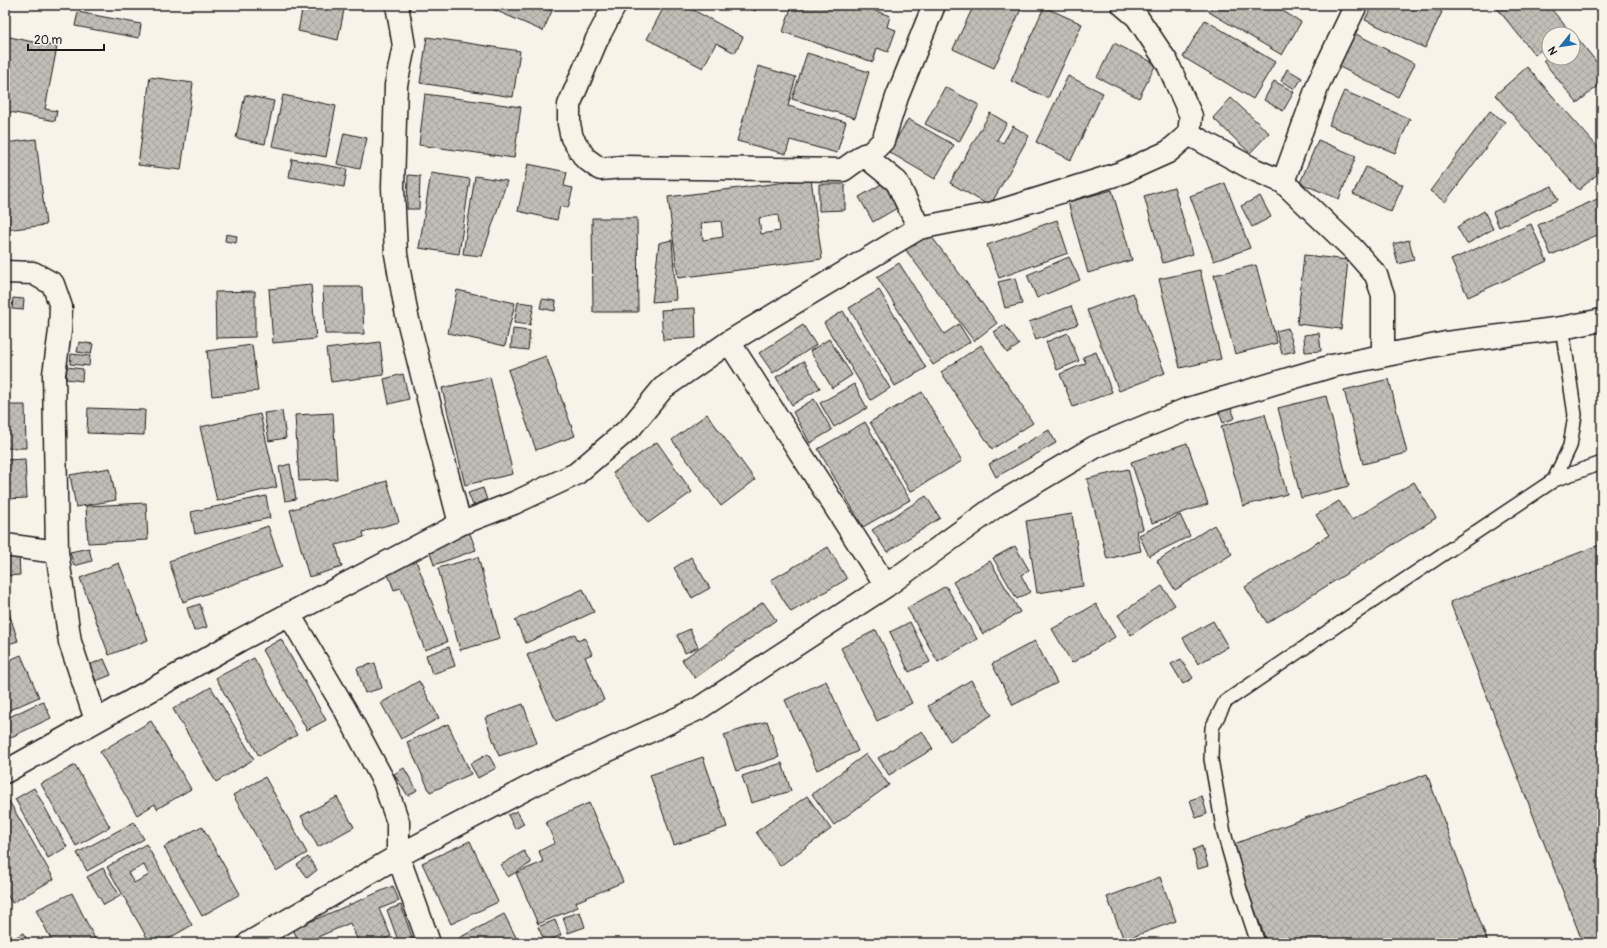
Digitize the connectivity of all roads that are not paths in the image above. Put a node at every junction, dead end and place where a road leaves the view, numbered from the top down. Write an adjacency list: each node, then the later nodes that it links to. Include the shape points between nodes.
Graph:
1 (397, 5): 17 (street, via 404,46 396,85 393,187 396,254 407,316)
2 (615, 5): 7 (street, via 597,39 569,105 572,138 585,158 600,168 843,170)
3 (934, 5): 7 (street, via 897,97 883,141 871,153)
4 (1123, 5): 6 (street, via 1137,17 1167,62 1191,116)
5 (1356, 5): 8 (street, via 1319,82)
6 (1189, 134): 8 (street, via 1252,169); 9 (street, via 1168,152 1121,173 990,214)
7 (864, 155): 9 (street, via 897,182)
8 (1283, 182): 14 (street, via 1353,249 1376,275 1383,295)
9 (919, 228): 13 (street)
10 (5, 272): 19 (street, via 33,273 53,284 61,307 54,374)
11 (1602, 320): 12 (street)
12 (1562, 328): 14 (street, via 1446,343); 16 (lane, via 1575,415 1570,446)
13 (728, 342): 17 (street, via 663,388 632,427 576,474); 20 (street)
14 (1383, 355): 20 (street, via 1332,366 1185,410 1094,447 999,504)
15 (1602, 463): 16 (lane)
16 (1554, 480): 27 (lane, via 1225,702 1212,728 1211,759 1224,833)
17 (460, 524): 21 (street)
18 (5, 545): 19 (street)
19 (57, 552): 22 (street, via 70,642)
20 (886, 586): 24 (street, via 698,709 539,782)
21 (289, 614): 22 (street); 24 (street, via 384,782 398,822)
22 (96, 720): 23 (street)
23 (5, 772)
24 (398, 856): 25 (street); 26 (street)
25 (249, 943)
26 (429, 943)
27 (1258, 943)

